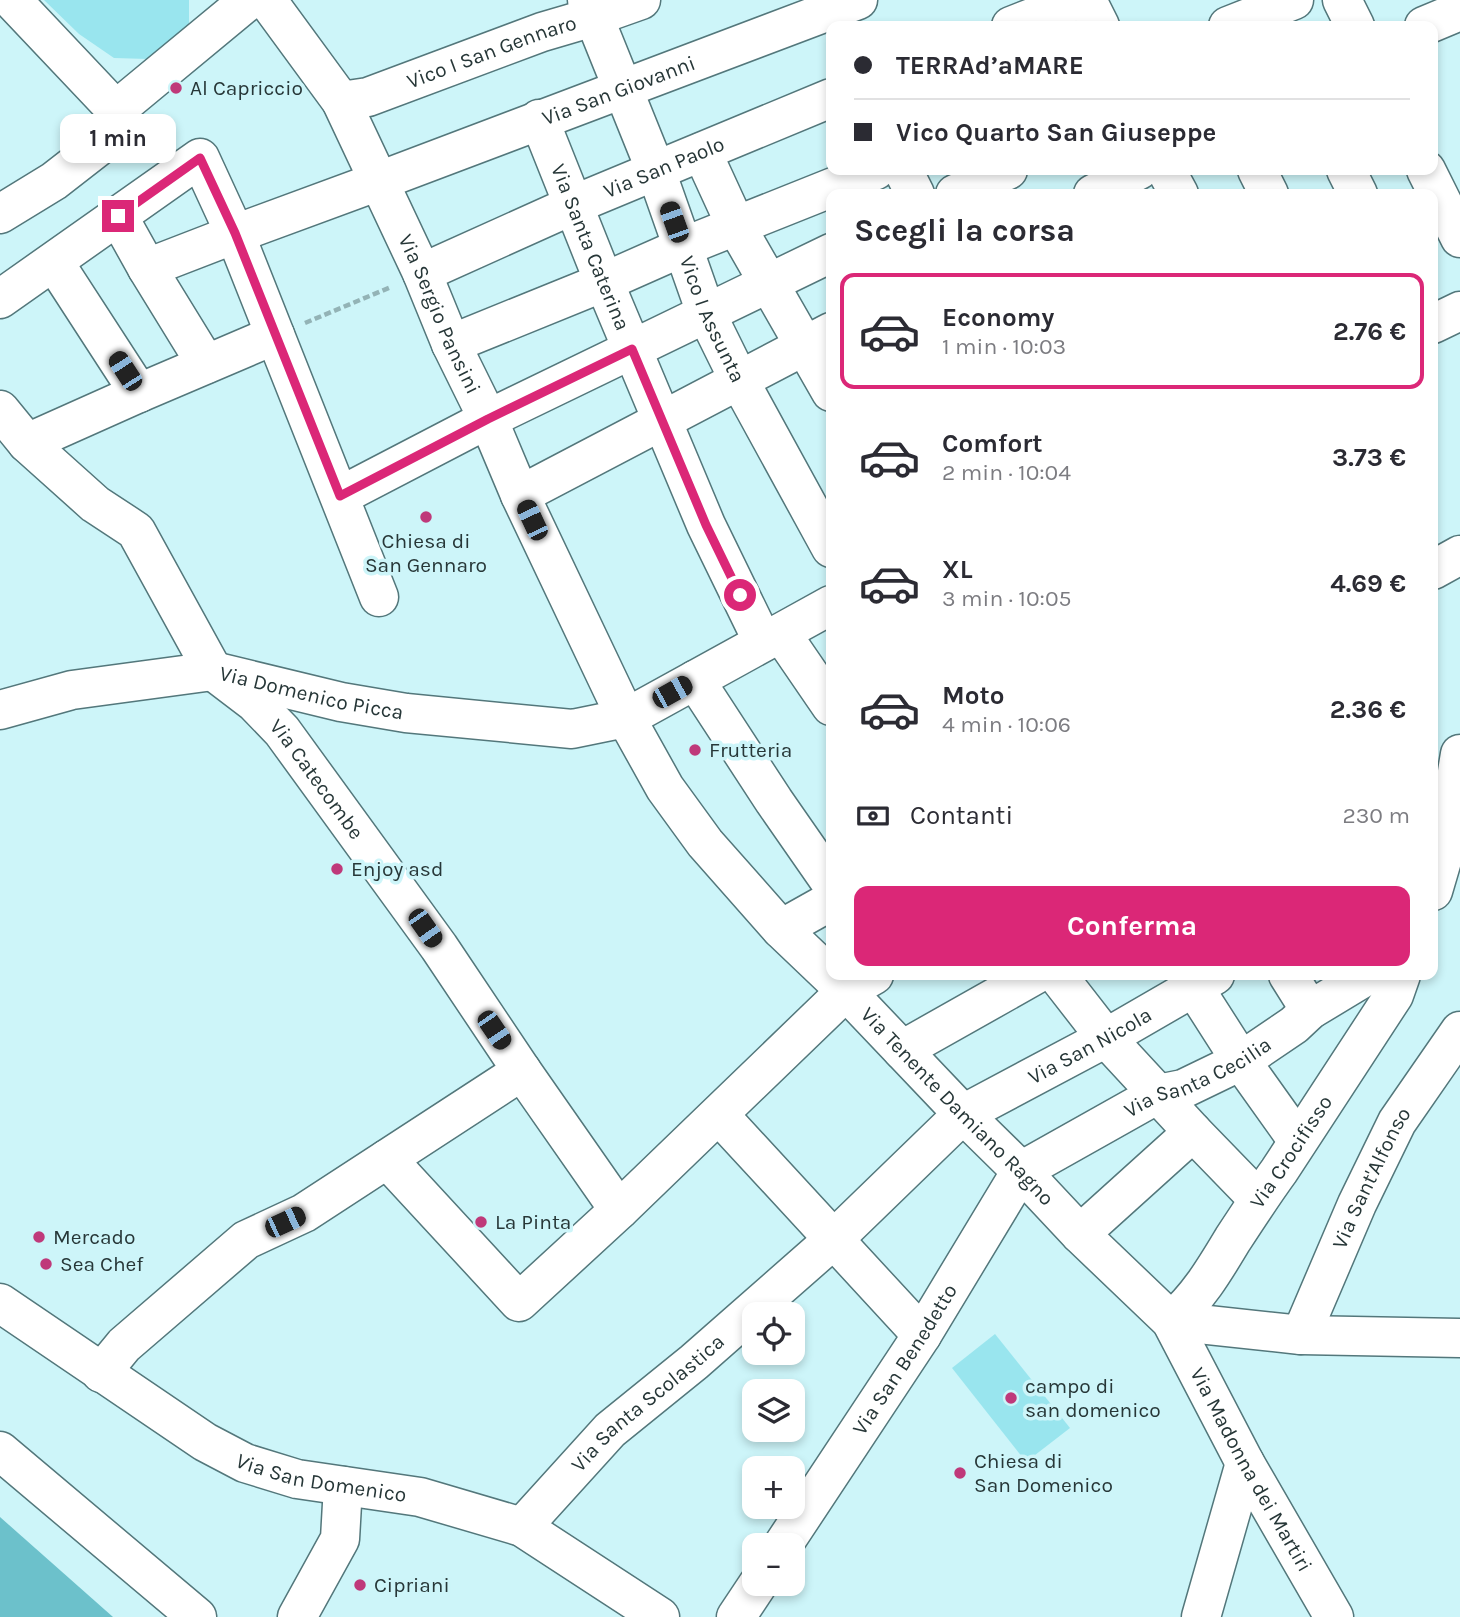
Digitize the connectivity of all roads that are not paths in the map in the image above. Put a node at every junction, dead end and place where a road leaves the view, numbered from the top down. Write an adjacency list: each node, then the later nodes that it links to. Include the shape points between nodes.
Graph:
1 (12, 0): 20 (street)
2 (249, 0): 20 (street)
3 (267, 0): 19 (street, Via Sergio Pansini)
4 (641, 0): 8 (street, Vico I San Gennaro)
5 (1077, 0): 12 (street)
6 (1087, 0): 13 (street)
7 (1342, 0): 15 (street)
8 (590, 9): 17 (street, Vico I Assunta); 19 (street, Vico I San Gennaro, via 542,32 368,97)
9 (837, 9): 17 (street, Via San Giovanni)
10 (1460, 11): 16 (street)
11 (1277, 12): 14 (street)
12 (1024, 21)
13 (1098, 21)
14 (1246, 21)
15 (1352, 21)
16 (1436, 21)
17 (621, 89): 21 (street, Via San Giovanni); 23 (street, Vico I Assunta)
18 (826, 100): 22 (street, Via San Paolo)
19 (341, 101): 26 (street, Via Sergio Pansini)
20 (116, 110): 32 (street, via 113,128 99,146)
21 (539, 119): 26 (street, Via San Giovanni); 31 (street, Via Santa Caterina)
22 (702, 152): 23 (street, Via San Paolo); 34 (street)
23 (656, 171): 31 (street, Via San Paolo); 37 (street, Vico I Assunta)
24 (864, 175): 27 (street)
25 (1129, 175): 28 (street)
26 (379, 181): 35 (street, Via San Giovanni); 41 (street, Via Sergio Pansini)
27 (828, 189)
28 (1103, 189)
29 (826, 190): 34 (street)
30 (1438, 194): 36 (street)
31 (573, 205): 41 (street, Via San Paolo); 42 (street, Via Santa Caterina)
32 (0, 214)
33 (118, 216): 35 (street, via 200,158); 39 (street); 40 (street)
34 (736, 226): 37 (street); 43 (street)
35 (235, 233): 40 (street, Via San Giovanni); 48 (street)
36 (1460, 239)
37 (684, 247): 42 (street); 46 (street, Vico I Assunta)
38 (826, 255): 43 (street)
39 (54, 262): 44 (street); 55 (street)
40 (147, 268): 52 (street)
41 (422, 273): 50 (street, Via Sergio Pansini)
42 (604, 282): 50 (street); 51 (street, Via Santa Caterina)
43 (769, 283): 46 (street); 49 (street)
44 (0, 299)
45 (1460, 311): 47 (street)
46 (706, 313): 51 (street); 54 (street, Vico I Assunta)
47 (1438, 322)
48 (275, 335): 52 (street); 61 (street)
49 (818, 339): 53 (street); 54 (street)
50 (451, 344): 57 (street, Via Sergio Pansini)
51 (632, 349): 57 (street); 58 (street, Via Santa Caterina)
52 (206, 364): 55 (street)
53 (826, 371)
54 (739, 380): 58 (street); 62 (street, Vico I Assunta)
55 (139, 393): 59 (street)
56 (0, 410): 59 (street)
57 (488, 419): 60 (street, Via Sergio Pansini); 61 (street)
58 (663, 421): 60 (street); 67 (street, Via Santa Caterina, via 706,525)
59 (27, 443): 68 (street, via 95,504 136,531)
60 (520, 495): 72 (street, Via Sergio Pansini)
61 (340, 496): 65 (street)
62 (826, 539)
63 (1460, 555): 64 (street)
64 (1438, 567)
65 (379, 597)
66 (826, 608): 67 (street, Via Domenico Picca)
67 (772, 637): 69 (street, Via Domenico Picca); 70 (street, Via Santa Caterina)
68 (213, 671): 71 (street, Via Domenico Picca, via 72,690); 72 (street, Via Domenico Picca, via 406,713 572,729); 93 (street, Via Catecombe, via 282,731 439,947)
69 (695, 680): 72 (street, Via Domenico Picca); 76 (street)
70 (826, 700)
71 (0, 710)
72 (626, 718): 78 (street, Via Tenente Damiano Ragno, via 665,788 705,843)
73 (1460, 756): 74 (street); 75 (street)
74 (1438, 767)
75 (1445, 865)
76 (826, 876)
77 (826, 904): 78 (street)
78 (781, 929): 79 (street, Via Tenente Damiano Ragno)
79 (826, 960)
80 (1026, 980): 91 (street)
81 (1060, 980): 90 (street)
82 (1196, 980): 90 (street, Via San Nicola)
83 (1199, 980): 92 (street)
84 (1291, 980): 88 (street)
85 (1358, 980): 88 (street, Via Santa Cecilia)
86 (1399, 980): 98 (street, Via Crocifisso, via 1394,995)
87 (860, 983): 91 (street, Via Tenente Damiano Ragno); 96 (street)
88 (1310, 1010): 92 (street, Via Santa Cecilia)
89 (1460, 1032): 108 (street, Via Sant'Alfonso, via 1397,1122)
90 (1106, 1038): 94 (street); 95 (street, Via San Nicola)
91 (902, 1050): 95 (street, Via Tenente Damiano Ragno)
92 (1241, 1061): 94 (street, Via Santa Cecilia, via 1183,1089); 98 (street)
93 (522, 1072): 99 (street); 102 (street, Via Catecombe)
94 (1157, 1094): 97 (street); 100 (street, Via Santa Cecilia)
95 (963, 1114): 100 (street, Via Tenente Damiano Ragno); 104 (street, Via Santa Scolastica)
96 (719, 1115): 102 (street); 104 (street)
97 (1193, 1132): 101 (street); 103 (street)
98 (1298, 1141): 101 (street, Via Crocifisso)
99 (387, 1159): 102 (street, via 519,1302); 110 (street, via 304,1213 246,1240 124,1345)
100 (1021, 1171): 103 (street, Via Tenente Damiano Ragno); 107 (street, Via San Benedetto)
101 (1258, 1199): 106 (street, Via Crocifisso, via 1206,1284)
102 (619, 1210)
103 (1080, 1234): 106 (street, Via Tenente Damiano Ragno)
104 (834, 1239): 107 (street); 114 (street, Via Santa Scolastica, via 610,1430)
105 (0, 1303): 110 (street, Via San Domenico)
106 (1171, 1321): 108 (street); 112 (street, Via Madonna dei Martiri)
107 (922, 1335): 115 (street, Via San Benedetto)
108 (1301, 1335): 109 (street)
109 (1460, 1338)
110 (102, 1373): 113 (street, Via San Domenico, via 205,1442 245,1463 297,1479)
111 (0, 1451): 117 (street)
112 (1245, 1463): 121 (street); 122 (street, Via Madonna dei Martiri)
113 (342, 1486): 114 (street, Via San Domenico, via 420,1497); 118 (street, via 340,1539)
114 (522, 1527): 119 (street, Via San Domenico)
115 (791, 1533)
116 (750, 1596): 120 (street)
117 (197, 1617)
118 (297, 1617)
119 (660, 1617)
120 (736, 1617)
121 (1201, 1617)
122 (1334, 1617)

